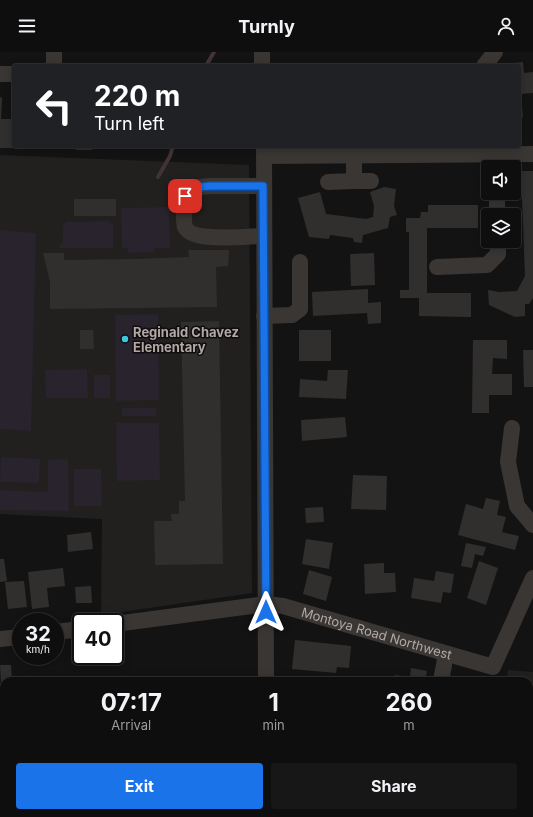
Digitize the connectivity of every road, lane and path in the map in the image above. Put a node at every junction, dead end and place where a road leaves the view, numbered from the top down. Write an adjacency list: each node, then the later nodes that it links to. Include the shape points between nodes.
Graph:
1 (54, 52): 4 (street)
2 (262, 52): 5 (street)
3 (496, 52): 6 (street)
4 (54, 64)
5 (262, 64)
6 (486, 64)
7 (0, 74): 8 (street)
8 (12, 74)
9 (264, 151): 12 (street); 18 (street)
10 (478, 151): 12 (street); 13 (street)
11 (533, 154): 14 (street)
12 (354, 156): 15 (street)
13 (495, 160)
14 (502, 160)
15 (354, 181): 16 (street); 17 (street)
16 (371, 181)
17 (328, 182)
18 (263, 186): 19 (street); 19 (street, via 192,188 185,196 183,213 185,227 190,233 205,237)
19 (263, 236): 23 (street)
20 (498, 248): 22 (street, via 498,254 487,266)
21 (300, 262): 23 (street, via 300,308 292,316)
22 (437, 267)
23 (264, 316): 27 (street)
24 (512, 428): 25 (street, via 508,462 517,506)
25 (533, 525)
26 (533, 578): 31 (street, Montoya Road Northwest, via 493,668)
27 (266, 604): 28 (street, Montoya Road Northwest); 31 (street, Montoya Road Northwest, via 297,609); 32 (street)
28 (124, 623)
29 (12, 637): 30 (street)
30 (0, 639)
31 (446, 654): 33 (street)
32 (266, 677)
33 (442, 677)

